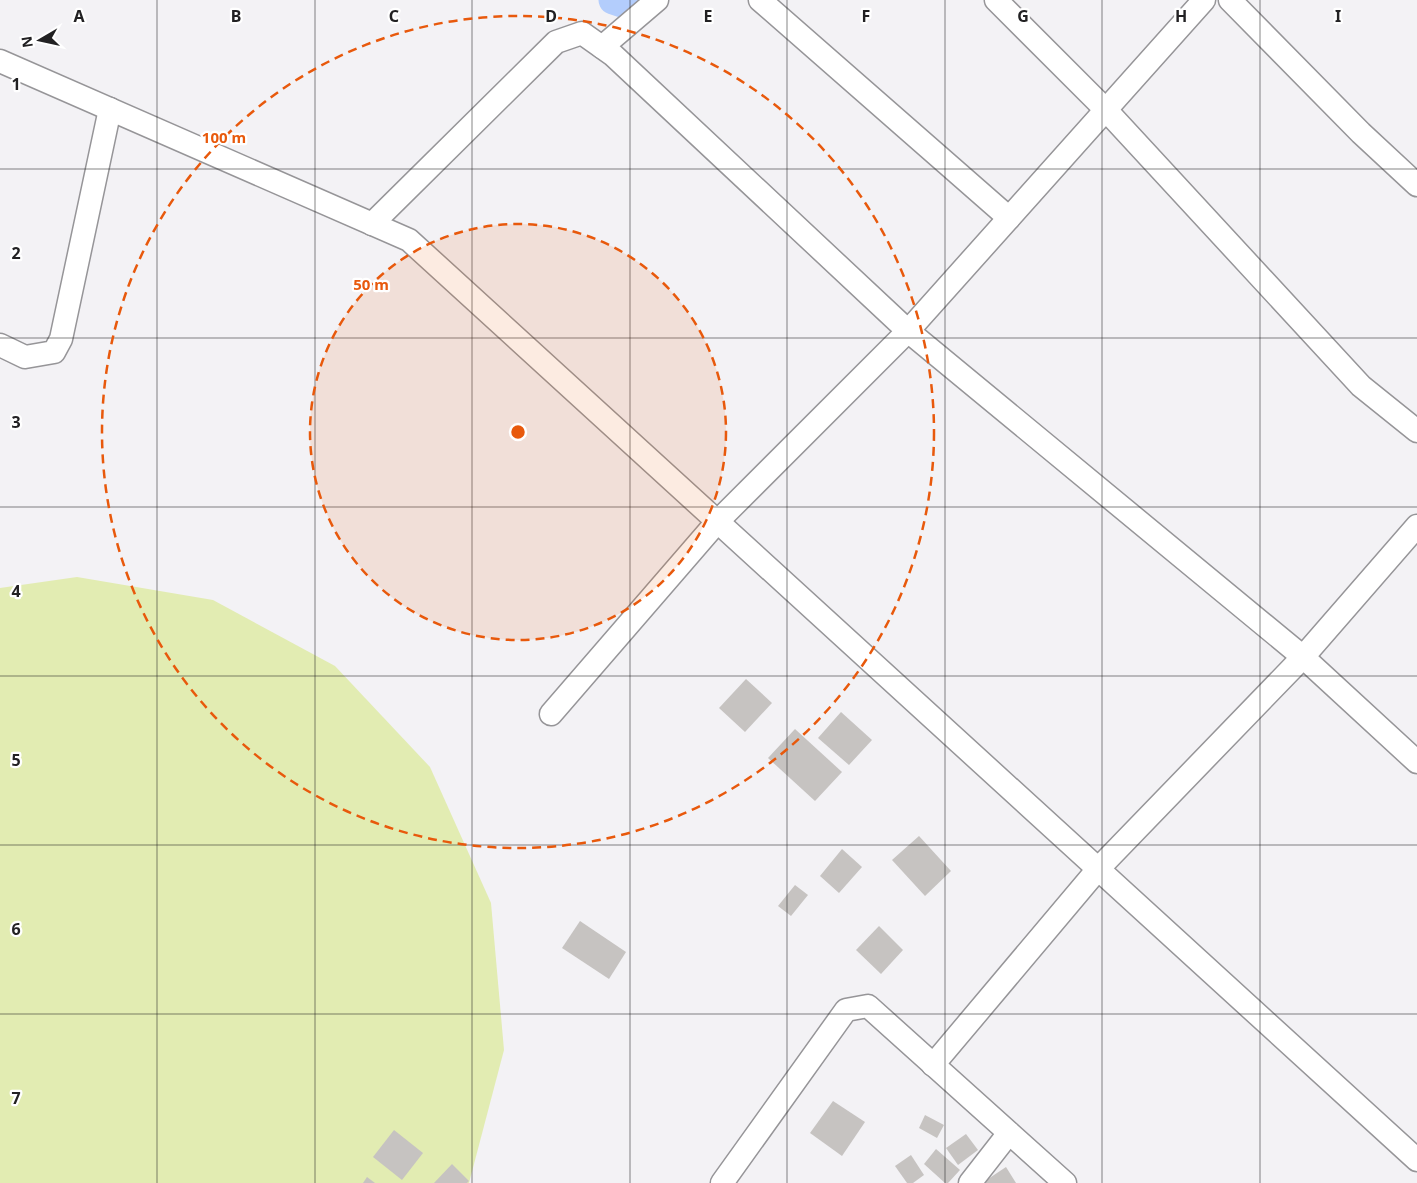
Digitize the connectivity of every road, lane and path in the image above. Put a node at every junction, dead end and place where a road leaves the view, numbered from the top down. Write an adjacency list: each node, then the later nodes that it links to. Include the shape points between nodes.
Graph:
1 (657, 0): 6 (street)
2 (760, 0): 11 (street)
3 (996, 0): 9 (street)
4 (1204, 0): 9 (street)
5 (1230, 0): 10 (street)
6 (602, 47): 12 (street, via 582,33 556,42); 13 (street)
7 (0, 61): 8 (street)
8 (110, 109): 12 (street); 14 (street, via 60,339 54,352 25,357)
9 (1106, 110): 11 (street); 15 (street, via 1360,386)
10 (1417, 185)
11 (1010, 218): 13 (street)
12 (372, 224): 16 (street, via 409,240)
13 (908, 331): 16 (street); 18 (street)
14 (0, 345)
15 (1417, 431)
16 (717, 522): 19 (street); 21 (street)
17 (1417, 526): 18 (street)
18 (1302, 658): 20 (street); 21 (street)
19 (551, 714)
20 (1417, 762)
21 (1098, 868): 22 (street); 24 (street)
22 (933, 1065): 23 (street); 25 (street, via 868,1006 846,1010)
23 (1009, 1133): 26 (street); 27 (street)
24 (1417, 1160)
25 (722, 1183)
26 (970, 1183)
27 (1064, 1183)

